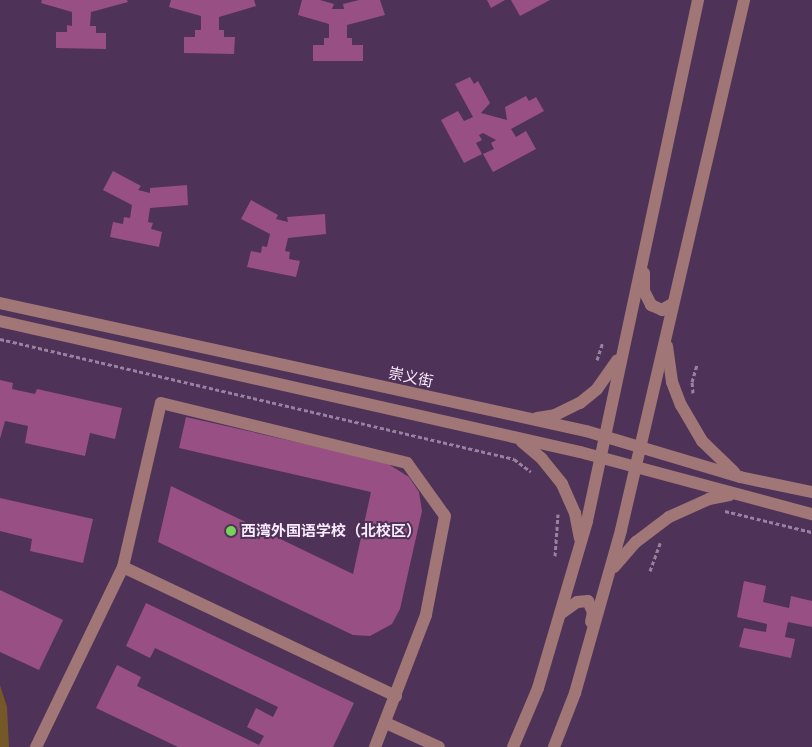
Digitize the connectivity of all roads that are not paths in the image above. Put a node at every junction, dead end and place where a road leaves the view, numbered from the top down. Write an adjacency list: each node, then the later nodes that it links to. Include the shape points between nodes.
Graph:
1 (698, 0): 3 (street)
2 (744, 0): 5 (street)
3 (643, 251): 5 (street, via 644,291 651,305 662,310); 7 (street)
4 (0, 303): 9 (street, 崇义街)
5 (672, 304): 8 (street)
6 (0, 321): 11 (street)
7 (627, 330): 9 (street, via 611,371 597,389 580,403 555,415); 10 (street)
8 (666, 333): 12 (street); 15 (street, via 667,358 681,405 702,441)
9 (528, 419): 10 (street, 崇义街)
10 (605, 436): 12 (street, 崇义街); 13 (street)
11 (518, 439): 13 (street); 19 (street, via 542,459 562,484 575,513)
12 (640, 446): 14 (street); 15 (street, 崇义街)
13 (601, 457): 14 (street); 19 (street)
14 (636, 467): 17 (street); 21 (street)
15 (740, 477): 16 (street, 崇义街)
16 (812, 492)
17 (730, 494): 18 (street); 21 (street, via 669,517 636,542)
18 (812, 514)
19 (580, 544): 22 (street)
20 (123, 567): 24 (street); 24 (street, via 161,403 407,463 445,516 426,615); 26 (street)
21 (609, 573): 23 (street)
22 (560, 614): 23 (street, via 577,602 588,601 593,612); 29 (street, via 538,688)
23 (586, 654): 30 (street)
24 (396, 696): 25 (street)
25 (386, 723): 27 (street); 28 (street)
26 (36, 747)
27 (375, 747)
28 (440, 747)
29 (513, 747)
30 (554, 747)

